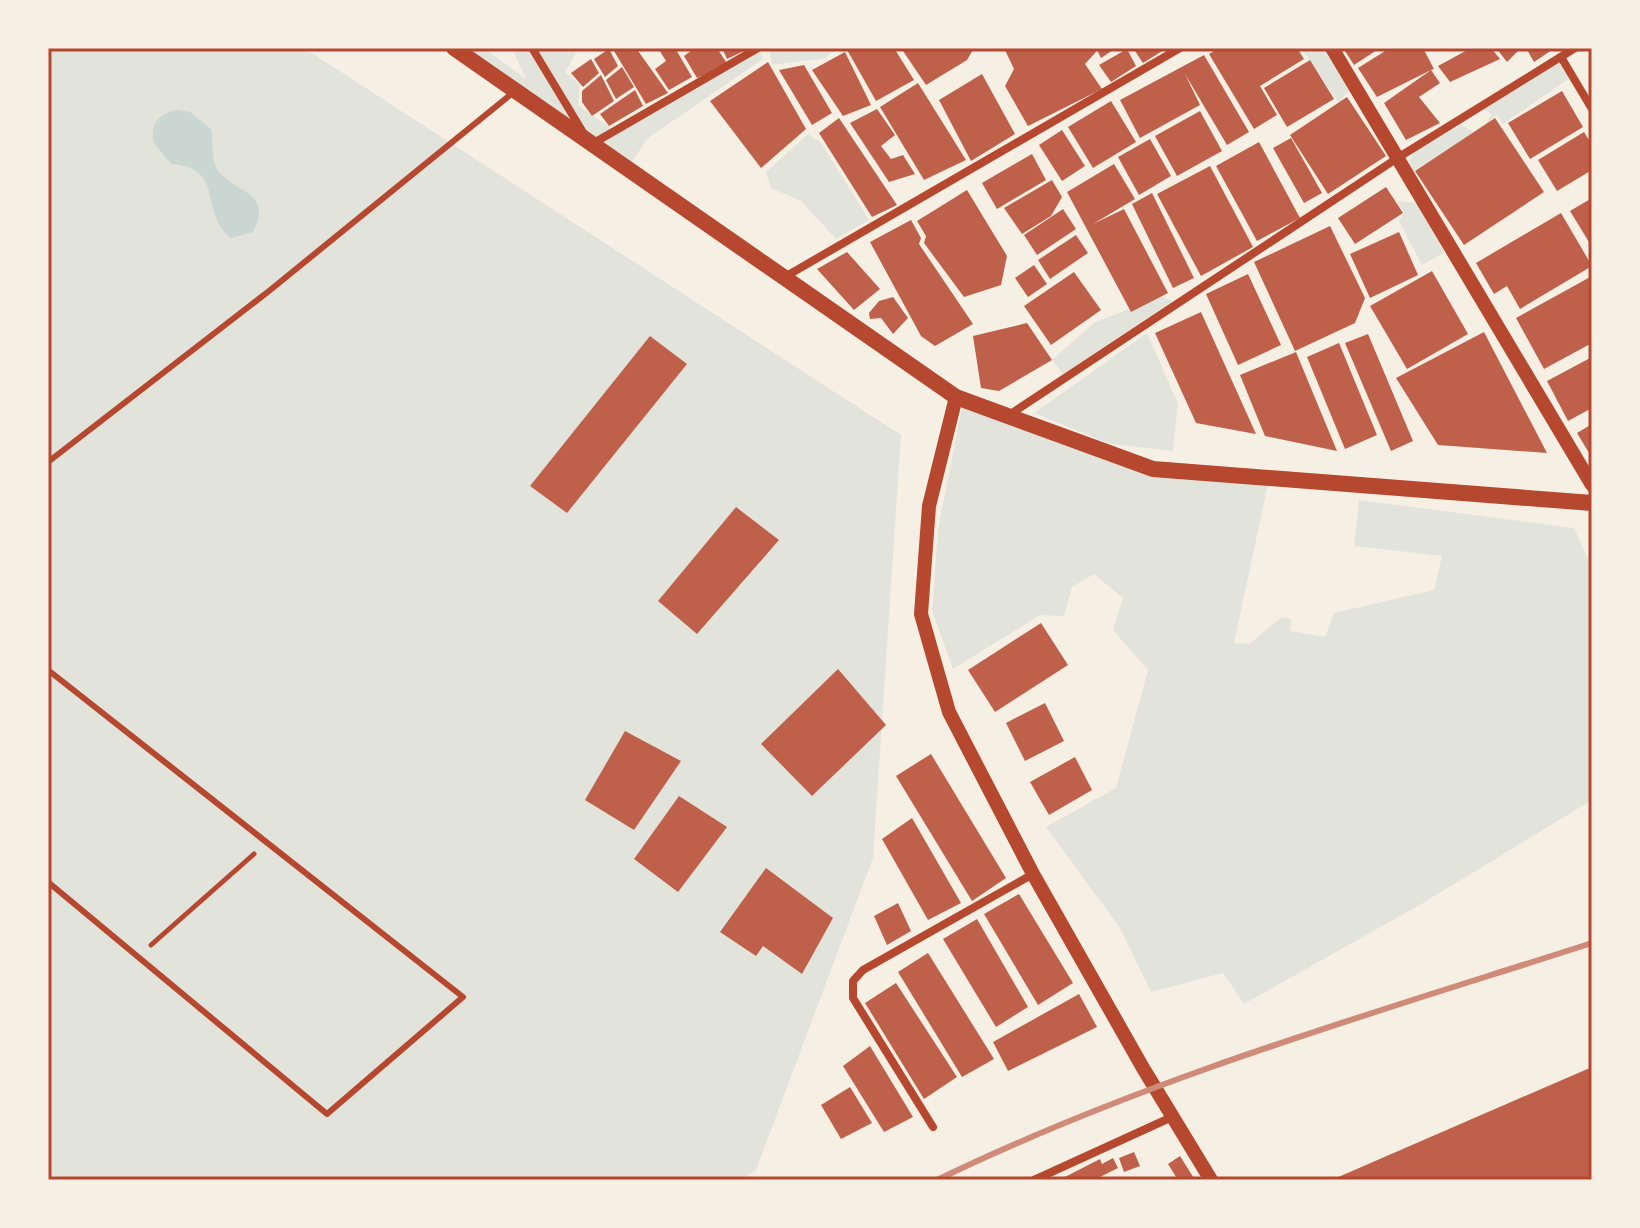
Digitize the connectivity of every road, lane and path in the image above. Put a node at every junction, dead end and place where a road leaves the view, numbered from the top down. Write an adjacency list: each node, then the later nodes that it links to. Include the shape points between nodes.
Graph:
1 (454, 48): 8 (main road)
2 (532, 48): 10 (street)
3 (758, 48): 10 (street)
4 (1180, 48): 12 (street)
5 (1332, 48): 11 (street)
6 (1575, 48): 7 (street)
7 (1561, 57): 9 (street); 11 (street)
8 (515, 91): 10 (main road); 15 (lane)
9 (1592, 109)
10 (591, 144): 12 (main road)
11 (1399, 157): 14 (street); 16 (street)
12 (782, 278): 13 (main road)
13 (956, 397): 14 (main road); 20 (street, via 929,506 921,614 949,712)
14 (1005, 417): 17 (main road, via 1153,469)
15 (48, 462)
16 (1592, 485)
17 (1592, 503)
18 (48, 670): 19 (lane)
19 (267, 842): 22 (path); 22 (lane, via 463,997 327,1114)
20 (1033, 874): 23 (street); 24 (street, via 863,970 853,981 853,998)
21 (48, 882): 22 (lane)
22 (138, 957)
23 (1172, 1117): 25 (street); 26 (street)
24 (933, 1127)
25 (1034, 1180)
26 (1211, 1180)

